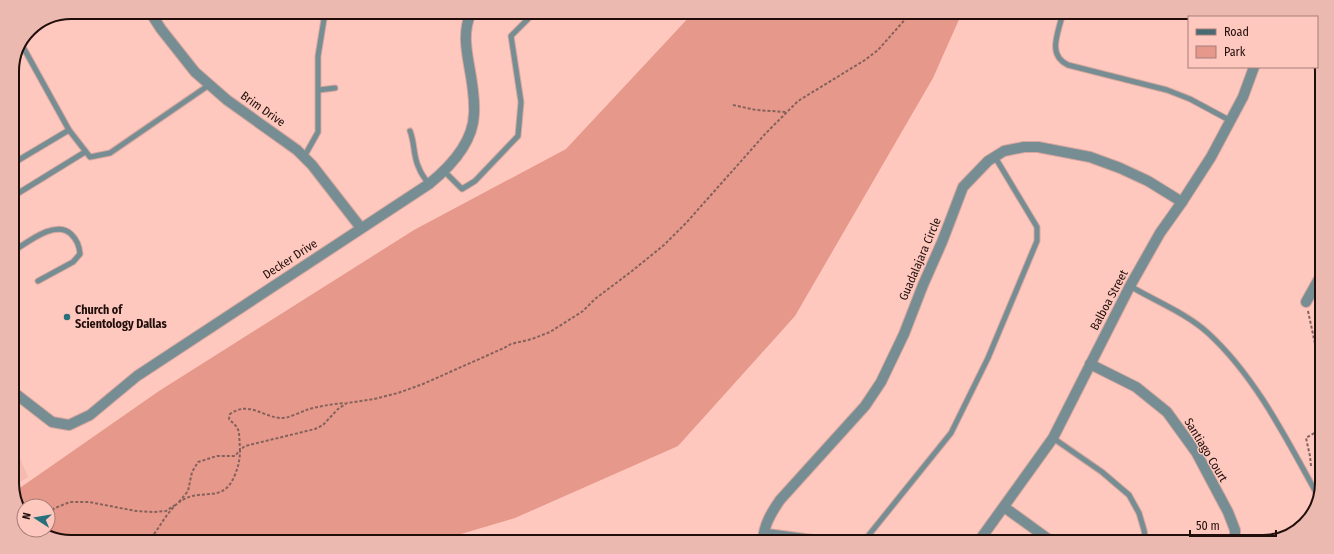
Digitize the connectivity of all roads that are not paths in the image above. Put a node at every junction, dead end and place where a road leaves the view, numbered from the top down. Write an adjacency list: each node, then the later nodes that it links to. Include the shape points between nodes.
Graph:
1 (155, 19): 8 (street, Brim Drive, via 195,72)
2 (323, 19): 10 (lane, via 318,56)
3 (469, 19): 18 (street, Decker Drive, via 465,40 474,115 471,132)
4 (528, 19): 18 (lane, via 511,36 521,102 518,136 475,181 462,189)
5 (1061, 19): 11 (lane, via 1055,50 1062,63 1179,94)
6 (24, 48): 12 (lane)
7 (1254, 68): 11 (street, Balboa Street)
8 (209, 85): 14 (lane, via 110,153 90,157); 15 (street, Brim Drive)
9 (335, 88): 10 (lane)
10 (319, 90): 15 (lane, via 318,132)
11 (1231, 120): 21 (street, Balboa Street)
12 (69, 130): 14 (lane); 17 (lane)
13 (410, 131): 19 (lane, via 419,168)
14 (86, 152): 20 (lane)
15 (304, 157): 22 (street, Brim Drive)
16 (995, 157): 21 (street, Guadalajara Circle, via 1004,151 1024,147 1038,147 1090,157 1148,181); 33 (street, Guadalajara Circle, via 963,187 904,334 881,382 865,406 780,500 770,514); 34 (lane, via 1037,227 1037,240 988,358 951,433)
17 (19, 160)
18 (445, 172): 19 (street, Decker Drive)
19 (429, 184): 22 (street, Decker Drive)
20 (19, 193)
21 (1182, 202): 25 (street, Balboa Street, via 1160,233)
22 (361, 228): 29 (street, Decker Drive, via 137,376 90,415 69,425 52,422)
23 (19, 248): 24 (lane, via 58,228 66,230 79,244 80,254 74,262)
24 (38, 282)
25 (1130, 286): 28 (street, Balboa Street); 31 (lane, via 1178,312 1207,333 1231,358 1277,422)
26 (1315, 286): 27 (street)
27 (1306, 302)
28 (1090, 364): 30 (street, Balboa Street); 38 (street, Santiago Court, via 1136,387 1167,412 1196,452 1228,512)
29 (19, 396)
30 (1053, 438): 32 (street, Balboa Street); 37 (lane, via 1102,472 1129,495 1139,513)
31 (1314, 490)
32 (1004, 507): 35 (street, Balboa Street); 36 (street)
33 (764, 535)
34 (869, 535)
35 (984, 535)
36 (1043, 535)
37 (1145, 535)
38 (1235, 535)

